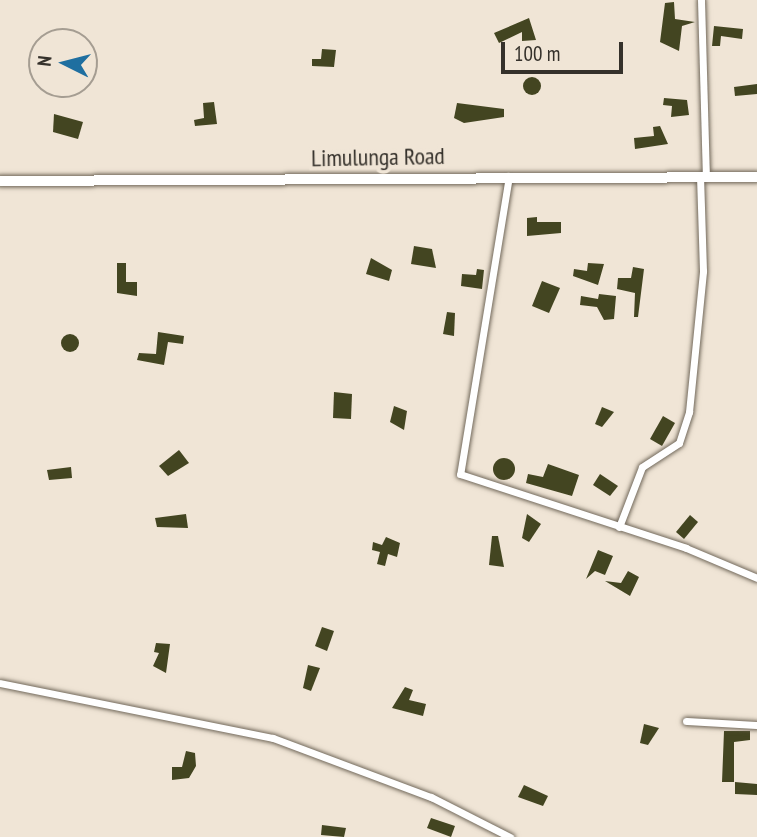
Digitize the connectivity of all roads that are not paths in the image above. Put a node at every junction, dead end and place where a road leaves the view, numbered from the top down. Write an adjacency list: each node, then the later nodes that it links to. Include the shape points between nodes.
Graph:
1 (701, 0): 4 (street)
2 (509, 176): 4 (main road, Limulunga Road); 5 (main road, Limulunga Road); 6 (street, via 460,474)
3 (757, 177): 4 (main road, Limulunga Road)
4 (703, 178): 6 (street, via 703,271 689,412 679,443 642,467)
5 (0, 181)
6 (619, 527): 7 (street)
7 (757, 578)
8 (0, 684): 11 (street, via 273,738 430,797)
9 (686, 721): 10 (street)
10 (757, 725)
11 (510, 837)

